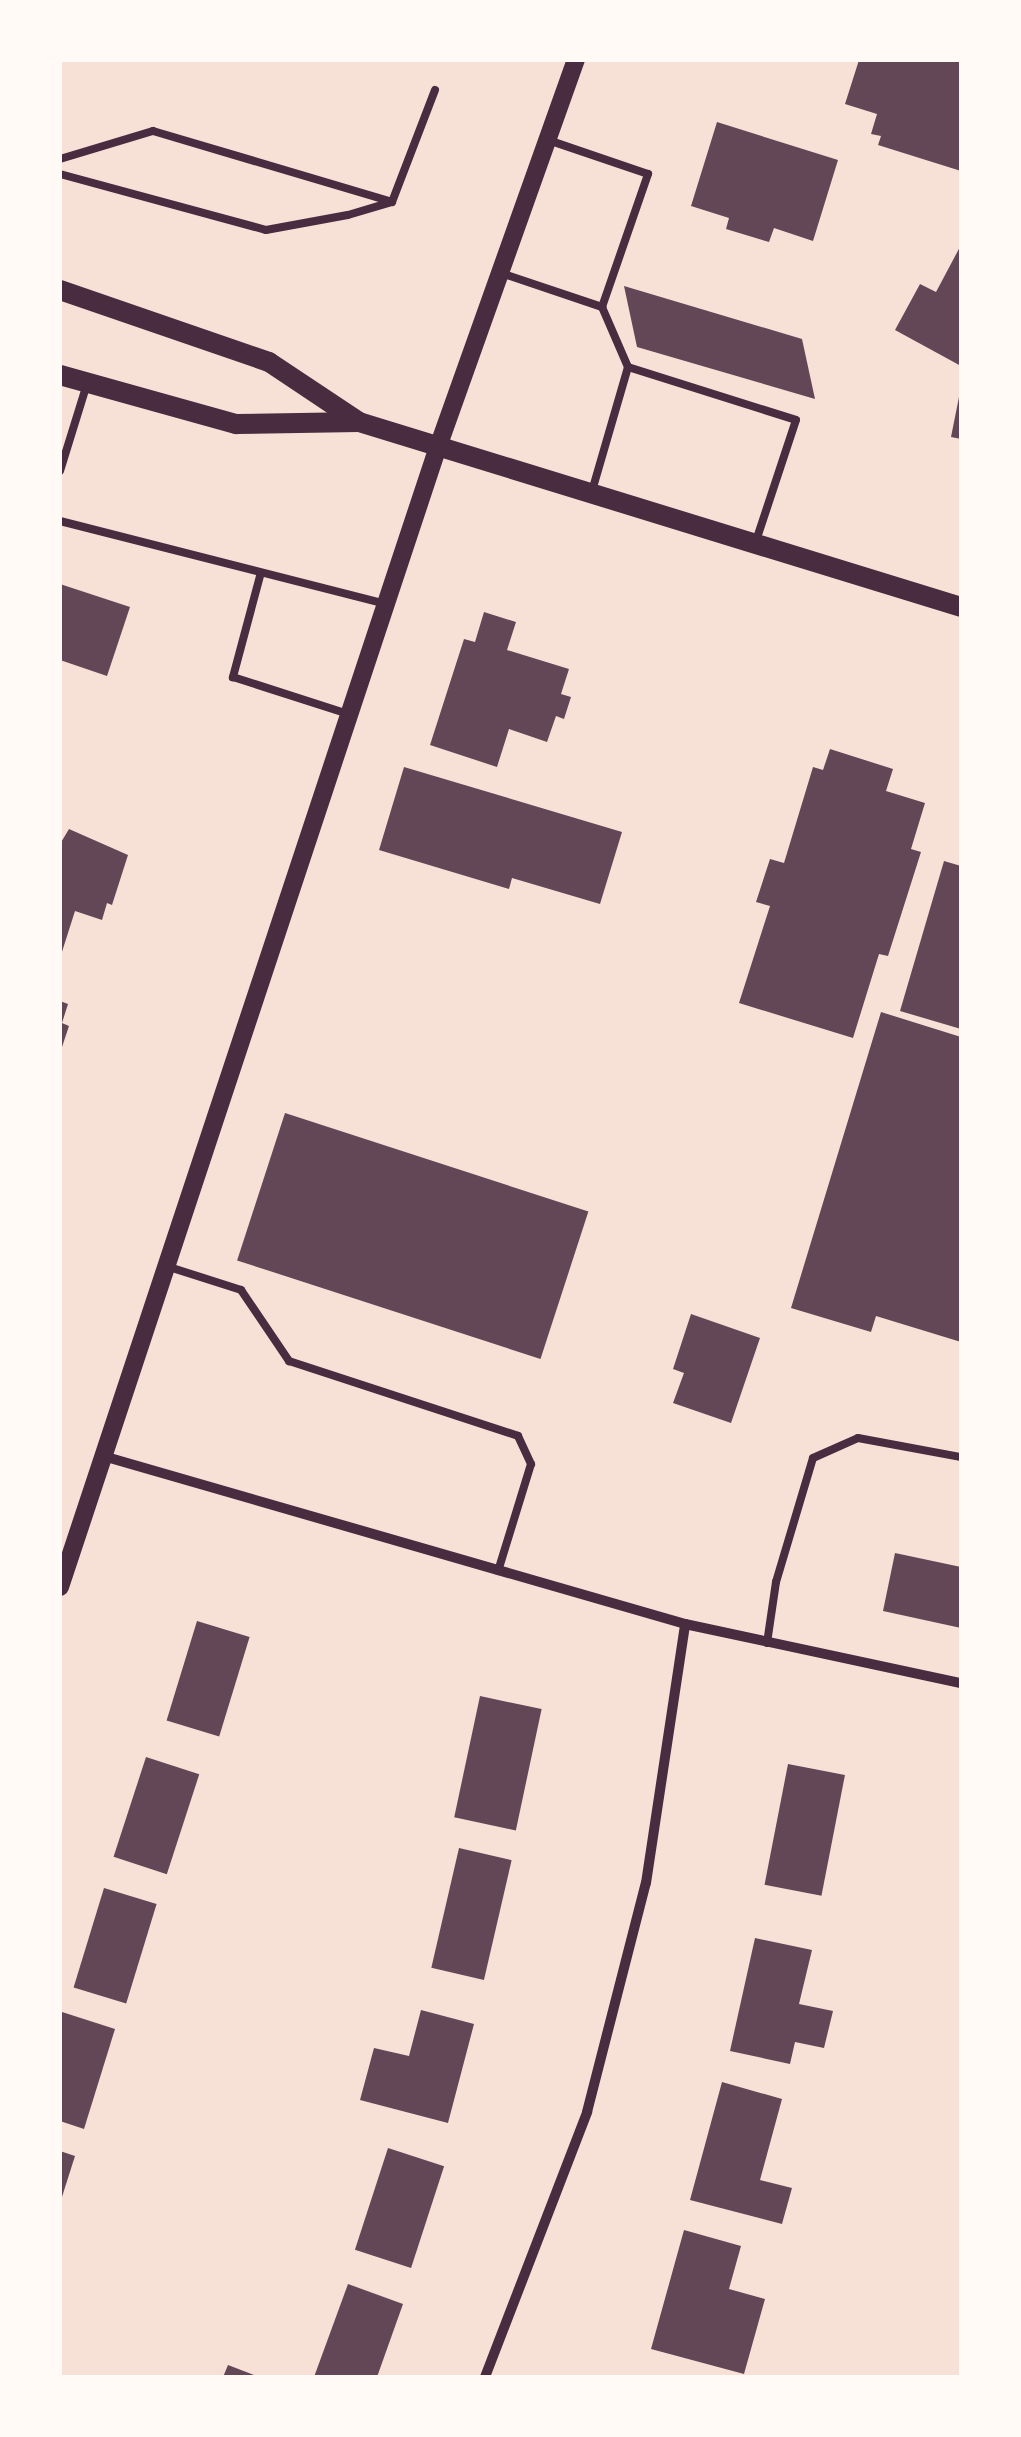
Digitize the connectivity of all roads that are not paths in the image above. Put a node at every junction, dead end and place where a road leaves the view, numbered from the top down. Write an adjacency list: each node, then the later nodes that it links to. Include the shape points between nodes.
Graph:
1 (576, 60): 3 (street)
2 (436, 90): 6 (lane)
3 (548, 140): 7 (street); 9 (lane, via 648,174)
4 (60, 160): 6 (lane, via 153,131)
5 (60, 174): 6 (lane, via 266,230)
6 (392, 202)
7 (501, 273): 9 (lane); 14 (street)
8 (60, 290): 13 (main road, via 269,362)
9 (602, 307): 10 (lane)
10 (628, 366): 16 (lane); 18 (lane, via 796,420)
11 (60, 376): 12 (main road)
12 (87, 384): 13 (main road, via 236,424); 15 (lane)
13 (358, 422): 14 (main road)
14 (438, 447): 16 (main road); 20 (street)
15 (60, 472)
16 (591, 496): 18 (main road)
17 (60, 520): 19 (lane)
18 (754, 548): 21 (main road)
19 (260, 576): 20 (lane); 22 (lane, via 233,677)
20 (386, 605): 22 (street)
21 (961, 608)
22 (350, 715): 23 (street)
23 (166, 1266): 24 (street); 26 (lane, via 241,1290 289,1361 518,1436 531,1464)
24 (103, 1456): 26 (street); 27 (street)
25 (961, 1457): 29 (lane, via 858,1438 813,1458 776,1582)
26 (498, 1572): 28 (street)
27 (60, 1587)
28 (685, 1624): 29 (street); 31 (street, via 646,1883 586,2112)
29 (767, 1643): 30 (street)
30 (961, 1683)
31 (484, 2377)

